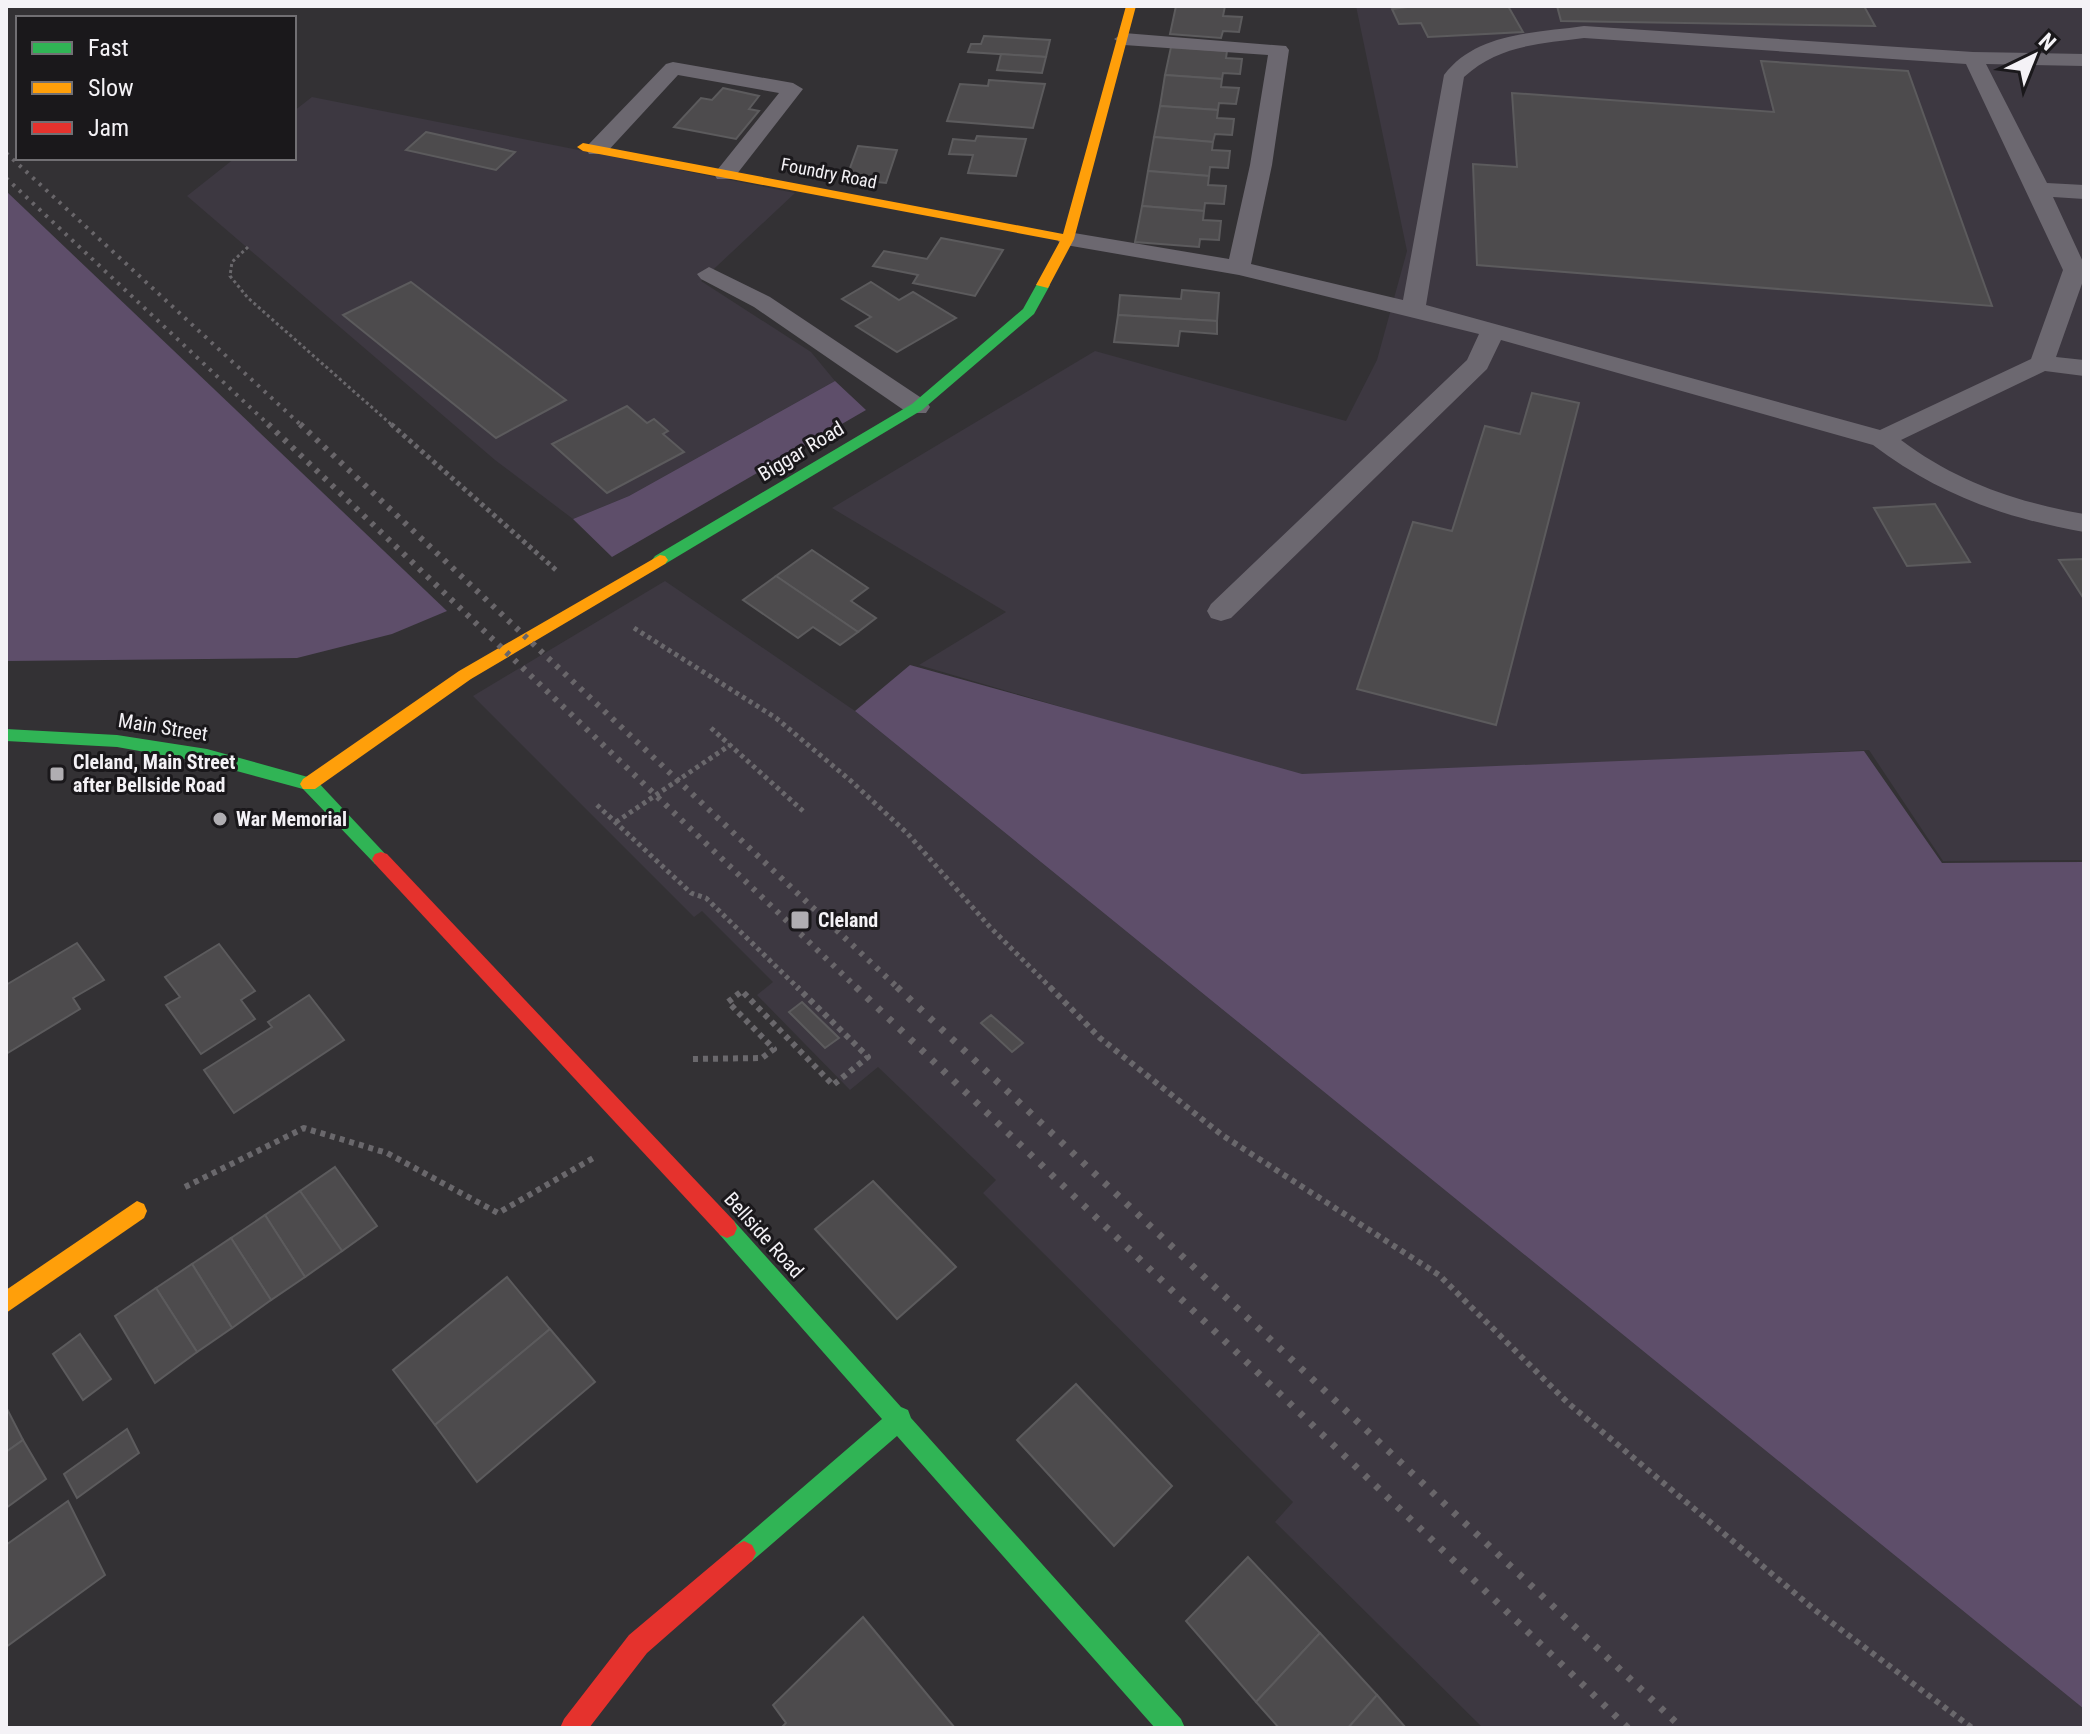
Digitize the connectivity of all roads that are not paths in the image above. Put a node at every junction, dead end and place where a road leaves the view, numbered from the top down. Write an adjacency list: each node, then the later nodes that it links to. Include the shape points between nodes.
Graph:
1 (1131, 6): 2 (street, Biggar Road)
2 (1124, 39): 9 (street, Biggar Road); 10 (lane, via 1279,50)
3 (1973, 58): 4 (lane); 7 (lane); 12 (lane, via 1584,32 1509,42 1475,56 1454,75)
4 (2084, 60)
5 (590, 148): 6 (street, Foundry Road); 6 (lane, via 673,68 793,89)
6 (725, 174): 9 (street, Foundry Road)
7 (2039, 189): 8 (lane); 14 (lane, via 2075,270)
8 (2084, 192)
9 (1068, 239): 10 (lane); 16 (street, Biggar Road, via 1029,311)
10 (1239, 268): 12 (lane)
11 (709, 274): 16 (lane, via 762,302)
12 (1413, 309): 13 (lane)
13 (1493, 331): 17 (lane); 19 (lane, via 1478,364)
14 (2042, 363): 15 (lane); 17 (lane)
15 (2084, 368)
16 (917, 407): 21 (street, Biggar Road, via 465,675)
17 (1882, 439): 18 (lane, via 1958,489 2019,513)
18 (2084, 523)
19 (1221, 611)
20 (6, 735): 21 (street, Main Street, via 117,741 207,756)
21 (309, 784): 24 (street, Bellside Road, via 640,1131)
22 (137, 1211): 23 (street)
23 (6, 1303)
24 (900, 1418): 25 (street, via 638,1644); 26 (street, Bellside Road)
25 (573, 1728)
26 (1172, 1728)

